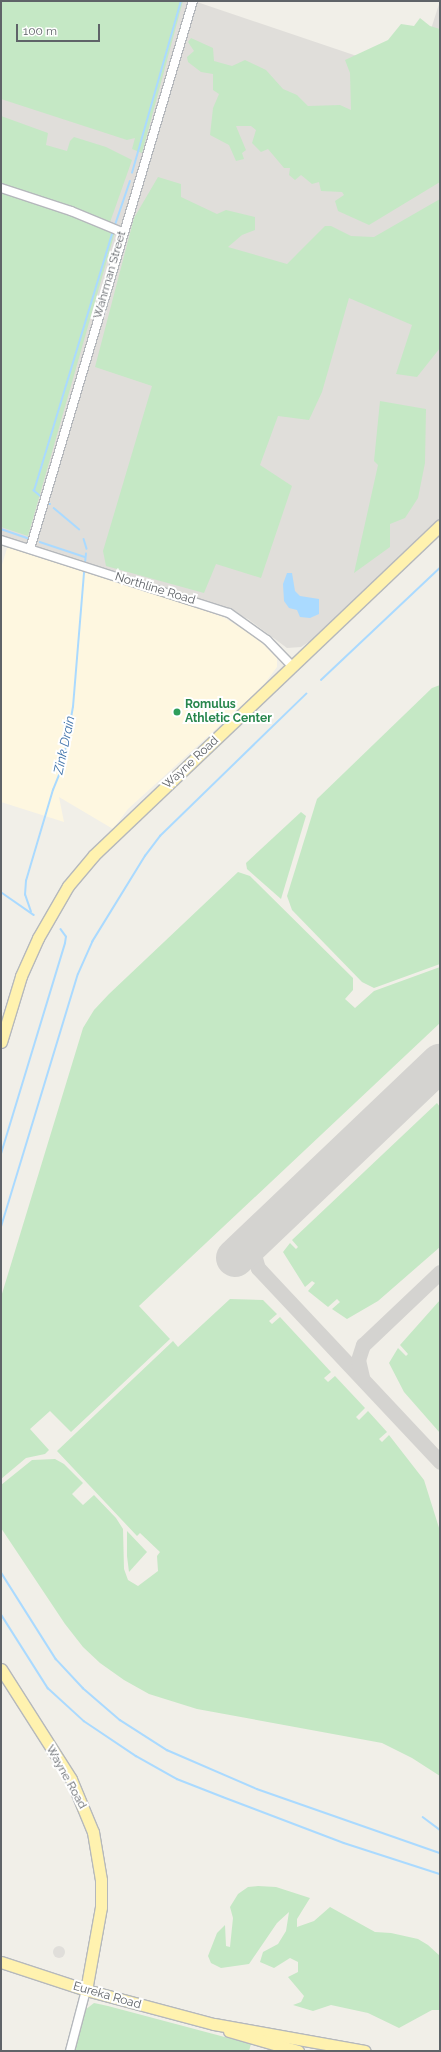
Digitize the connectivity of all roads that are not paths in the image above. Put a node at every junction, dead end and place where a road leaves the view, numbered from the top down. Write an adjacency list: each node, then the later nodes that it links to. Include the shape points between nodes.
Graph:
1 (193, 1): 3 (street, Wahrman Street)
2 (1, 188): 3 (street, via 71,211)
3 (122, 232): 6 (street, Wahrman Street)
4 (440, 525): 7 (main road, Wayne Road)
5 (1, 540): 6 (street, Northline Road)
6 (30, 549): 7 (street, Northline Road, via 229,613 267,640)
7 (293, 667): 8 (main road, Wayne Road, via 94,855 68,886 35,944 21,976)
8 (1, 1042)
9 (1, 1669): 11 (main road, Wayne Road, via 70,1778 93,1832 101,1880 101,1907)
10 (1, 1962): 11 (main road, Eureka Road)
11 (86, 1990): 12 (main road, Eureka Road); 13 (street)
12 (214, 2024): 14 (main road, Eureka Road, via 249,2038); 15 (main road, Eureka Road)
13 (70, 2051)
14 (298, 2051)
15 (365, 2051)

